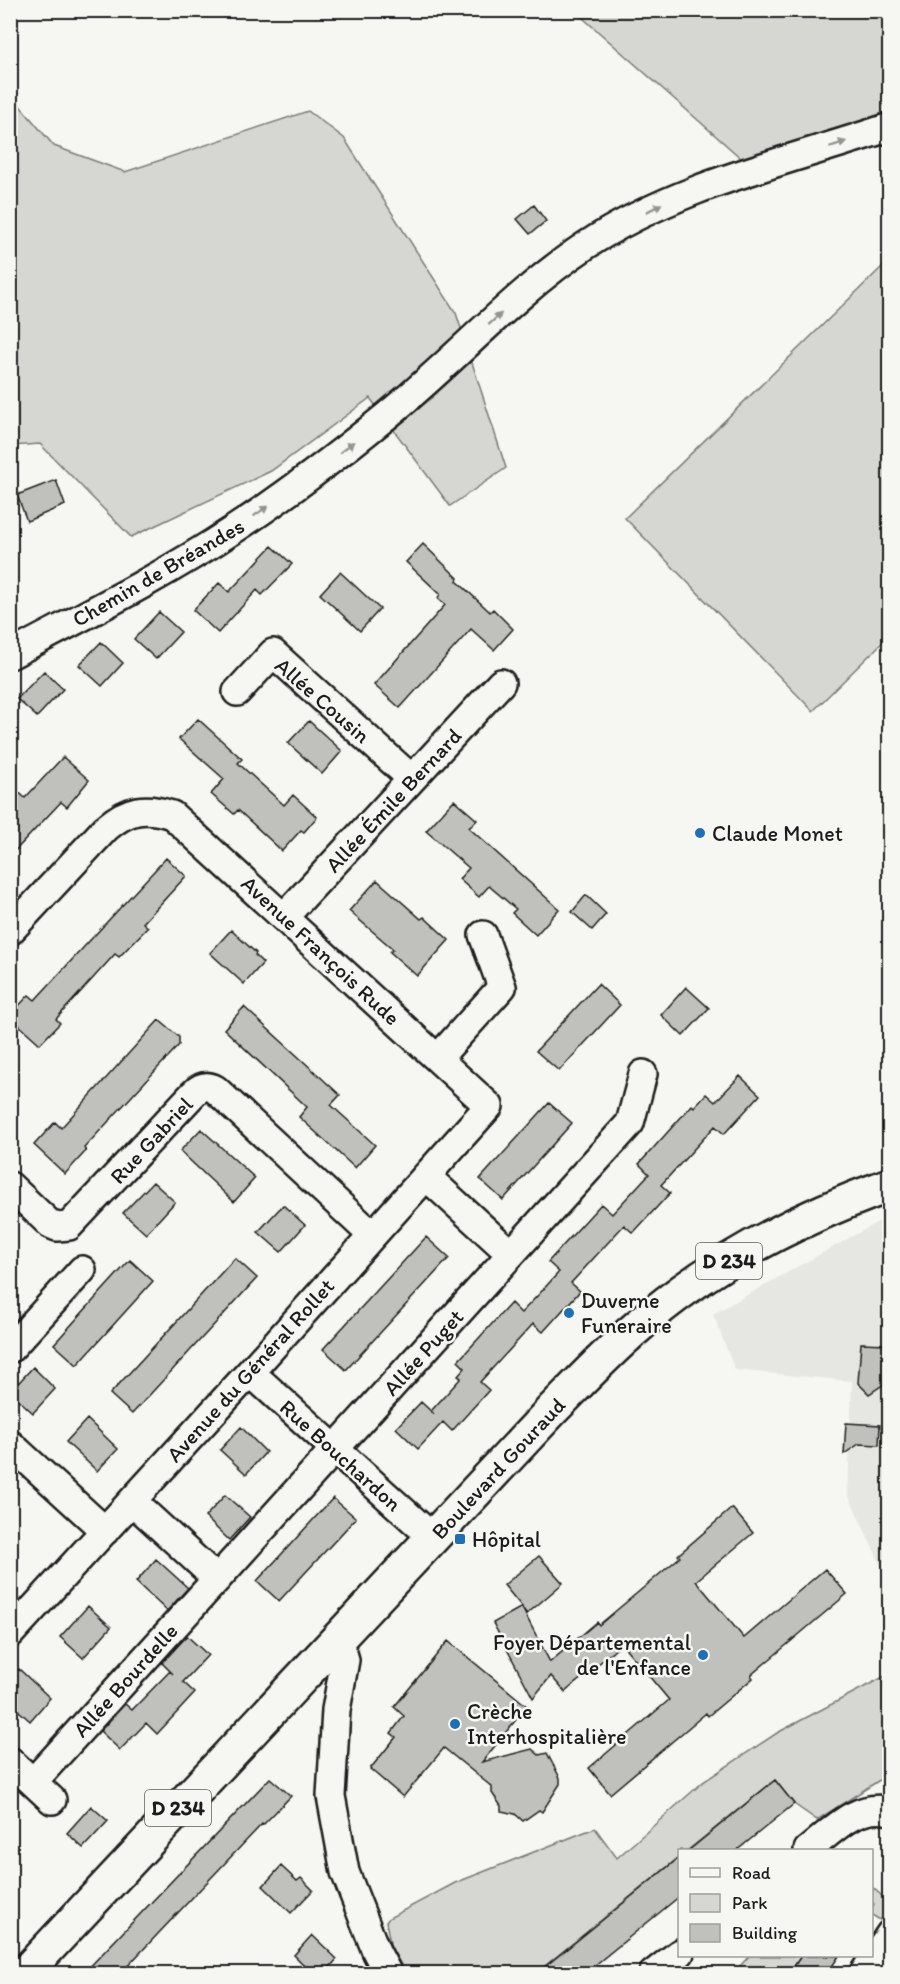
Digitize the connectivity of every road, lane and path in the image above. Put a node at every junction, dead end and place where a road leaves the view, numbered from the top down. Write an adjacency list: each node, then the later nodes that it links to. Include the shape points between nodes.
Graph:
1 (890, 127): 2 (street, Chemin de Bréandes, one-way to 1, via 134,589 232,531 301,483 382,420 530,288 585,246 674,198)
2 (10, 655)
3 (501, 683): 5 (street, Allée Émile Bernard)
4 (237, 692): 5 (street, Allée Cousin, via 273,653)
5 (412, 779): 6 (street, Allée Émile Bernard)
6 (284, 916): 7 (street, Avenue François Rude, via 177,820 158,810 145,810 124,815 106,828); 9 (street, Avenue François Rude)
7 (10, 932)
8 (483, 935): 9 (street, via 502,987)
9 (438, 1058): 11 (street, Avenue François Rude)
10 (643, 1074): 16 (street, Allée Puget, via 630,1123)
11 (489, 1106): 12 (street, Avenue du Général Rollet)
12 (426, 1176): 15 (street, Avenue du Général Rollet); 16 (street)
13 (890, 1185): 24 (main road, Boulevard Gouraud / D 234, via 806,1218 745,1252 663,1306 590,1372)
14 (10, 1186): 15 (street, Rue Gabriel, via 50,1224 69,1226 203,1086 215,1089)
15 (372, 1235): 19 (street, Avenue du Général Rollet)
16 (511, 1254): 21 (street, Allée Puget)
17 (82, 1270): 18 (street)
18 (10, 1349)
19 (250, 1372): 21 (street, Rue Bouchardon); 22 (street, Avenue du Général Rollet)
20 (10, 1444): 23 (street)
21 (334, 1449): 24 (street, Rue Bouchardon); 25 (street, Allée Bourdelle)
22 (132, 1501): 23 (street, Avenue du Général Rollet); 25 (street)
23 (105, 1531): 26 (street, Avenue du Général Rollet)
24 (432, 1537): 27 (main road, Boulevard Gouraud / D 234)
25 (217, 1579): 28 (street, Allée Bourdelle, via 43,1791)
26 (10, 1634)
27 (334, 1644): 33 (main road, D 234); 34 (street, via 345,1660 336,1710 331,1796 345,1872)
28 (10, 1761)
29 (890, 1811): 30 (street, via 862,1810)
30 (810, 1849)
31 (890, 1934): 36 (street)
32 (678, 1955): 35 (street)
33 (24, 1974)
34 (388, 1974)
35 (653, 1974)
36 (863, 1974)

